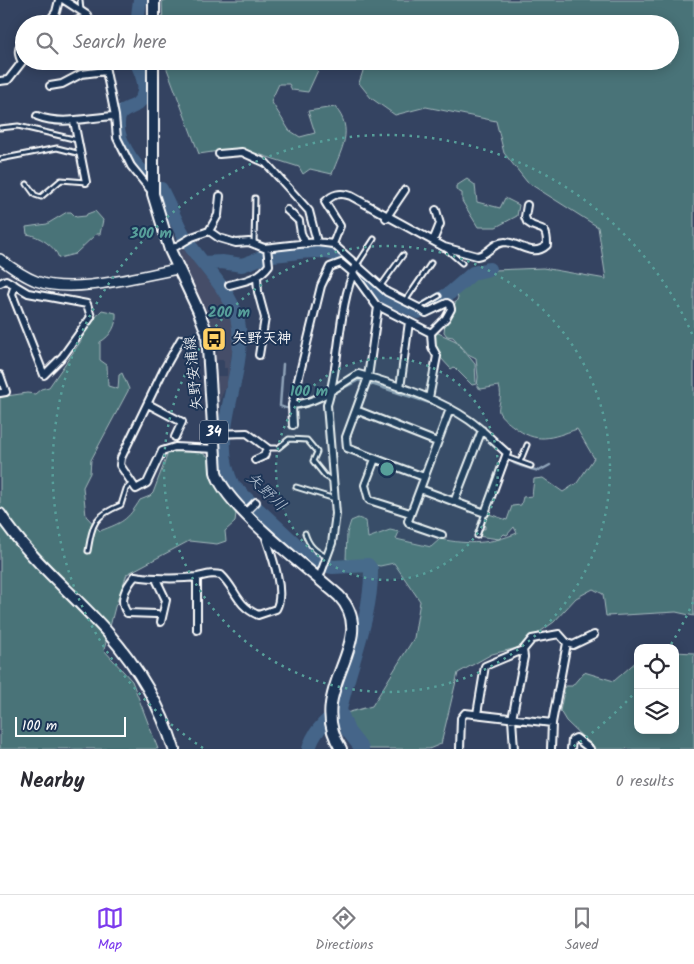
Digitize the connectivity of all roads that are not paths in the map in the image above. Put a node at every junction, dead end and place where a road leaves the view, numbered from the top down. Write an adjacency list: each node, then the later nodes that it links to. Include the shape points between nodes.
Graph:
1 (59, 0): 6 (street)
2 (64, 0): 5 (street)
3 (80, 0): 5 (lane)
4 (154, 0): 8 (main road)
5 (84, 13): 7 (lane)
6 (54, 15)
7 (81, 15)
8 (154, 15)
9 (16, 70): 12 (street, via 8,80)
10 (153, 70): 25 (main road, 矢野安浦線 / 34)
11 (106, 71): 13 (street, via 81,74); 15 (street)
12 (0, 81)
13 (50, 86)
14 (37, 116): 16 (street, via 48,121)
15 (116, 116): 16 (street); 25 (street, via 117,138 131,166)
16 (74, 121): 18 (street)
17 (0, 128): 18 (lane, via 18,126)
18 (78, 140): 19 (street)
19 (82, 154): 21 (lane, via 57,148); 22 (street)
20 (219, 154): 35 (street, via 242,152 266,163 309,211)
21 (0, 159)
22 (86, 182): 23 (lane, via 61,180 41,197 35,195)
23 (27, 184)
24 (405, 190): 31 (street)
25 (153, 194): 41 (main road, 矢野安浦線 / 34)
26 (220, 196): 32 (street, via 218,215)
27 (255, 198): 36 (lane)
28 (527, 204): 39 (street, via 527,222 547,233 544,248 530,251 504,242 477,256)
29 (287, 210): 37 (street, via 299,222)
30 (436, 210): 34 (street, via 440,224)
31 (386, 218): 34 (street); 38 (street, via 351,196 334,195 325,202 340,226)
32 (209, 231): 36 (street, via 218,238); 41 (street)
33 (374, 239): 46 (lane)
34 (433, 241): 39 (street)
35 (317, 242): 37 (street); 38 (street)
36 (254, 244): 40 (street)
37 (306, 244): 40 (street)
38 (333, 244): 46 (street)
39 (444, 247): 45 (lane)
40 (267, 248): 49 (street, via 269,265)
41 (170, 250): 47 (main road, 矢野安浦線 / 34)
42 (403, 255): 53 (lane)
43 (0, 259): 47 (street, via 24,276 56,285 102,282)
44 (431, 263): 55 (lane)
45 (462, 263)
46 (356, 266): 48 (street); 53 (street)
47 (178, 269): 74 (main road, 矢野安浦線 / 34, via 206,333)
48 (353, 273): 56 (street); 64 (street); 69 (street, via 341,263 330,267 320,286)
49 (257, 277): 52 (street); 61 (street, via 265,318)
50 (0, 283): 51 (street, via 6,280)
51 (15, 285): 51 (street, via 12,294 44,374 63,356 91,317 87,304 28,293)
52 (229, 285)
53 (380, 286): 55 (street)
54 (439, 296): 57 (lane)
55 (406, 300): 57 (street)
56 (378, 307): 58 (street); 63 (street)
57 (421, 310): 59 (street, via 428,312 442,303 450,305 446,318)
58 (409, 322): 59 (street); 65 (street)
59 (431, 333): 67 (street, via 432,347 437,356)
60 (181, 339): 68 (street)
61 (259, 355)
62 (0, 375): 66 (street, via 6,392)
63 (368, 377): 64 (street, via 358,374); 65 (street); 71 (street)
64 (332, 388): 69 (street, via 318,400); 86 (street, via 327,405)
65 (400, 388): 67 (street)
66 (0, 393)
67 (429, 398): 70 (street)
68 (148, 404): 75 (street, via 182,422); 87 (street, via 120,465)
69 (292, 408): 72 (street)
70 (450, 409): 73 (street); 76 (street)
71 (356, 410): 76 (street); 81 (street, via 346,438 347,448)
72 (293, 425)
73 (482, 430): 80 (street, via 507,453); 92 (street)
74 (214, 434): 78 (street, via 247,433); 79 (main road, 矢野安浦線 / 34)
75 (174, 437)
76 (437, 442): 85 (street)
77 (526, 445): 83 (lane)
78 (266, 448): 82 (street, via 264,456); 86 (lane, via 278,448 289,438 307,440 317,452 313,461)
79 (215, 449): 87 (street, via 175,447 162,451 147,483 136,489); 93 (main road, 矢野安浦線 / 34, via 218,483)
80 (505, 457): 83 (lane); 95 (street)
81 (375, 459): 85 (street); 94 (street, via 365,485 369,500)
82 (255, 460)
83 (520, 462): 84 (lane)
84 (532, 466)
85 (424, 477): 89 (street)
86 (333, 482): 90 (street)
87 (132, 484): 101 (lane, via 126,489 121,505 97,517)
88 (296, 487): 90 (lane)
89 (420, 489): 92 (street); 94 (street)
90 (335, 499): 102 (street, via 336,514)
91 (256, 502): 93 (street)
92 (454, 502): 95 (street)
93 (245, 513): 97 (main road, 矢野安浦線 / 34)
94 (410, 513): 99 (street, via 410,524)
95 (485, 513): 100 (lane)
96 (0, 514): 115 (main road, via 28,550 108,634 136,670 158,709)
97 (263, 530): 103 (street, via 274,563 279,598 276,609 258,614 240,602 221,575 211,573); 104 (main road, 矢野安浦線 / 34)
98 (305, 533): 102 (lane, via 315,551)
99 (442, 535)
100 (476, 536)
101 (88, 551)
102 (328, 558): 104 (street)
103 (197, 577): 105 (street); 108 (street)
104 (319, 578): 116 (main road, 矢野安浦線 / 34, via 346,604 353,623 346,660 334,685 329,711)
105 (156, 579): 106 (street, via 135,576 124,591 123,602 128,613); 107 (street, via 166,600)
106 (157, 614)
107 (161, 622)
108 (196, 630)
109 (594, 635): 110 (street, via 573,644)
110 (567, 643): 111 (street, via 560,634 532,638); 114 (street)
111 (523, 650): 112 (street, via 485,666); 113 (street)
112 (476, 714): 113 (street); 117 (street, via 465,713 461,718)
113 (512, 719): 114 (street); 118 (street)
114 (552, 724): 119 (street)
115 (174, 749)
116 (341, 749)
117 (460, 749)
118 (514, 749)
119 (550, 749)
120 (571, 749): 121 (street, via 572,740 576,738)
121 (588, 749)

